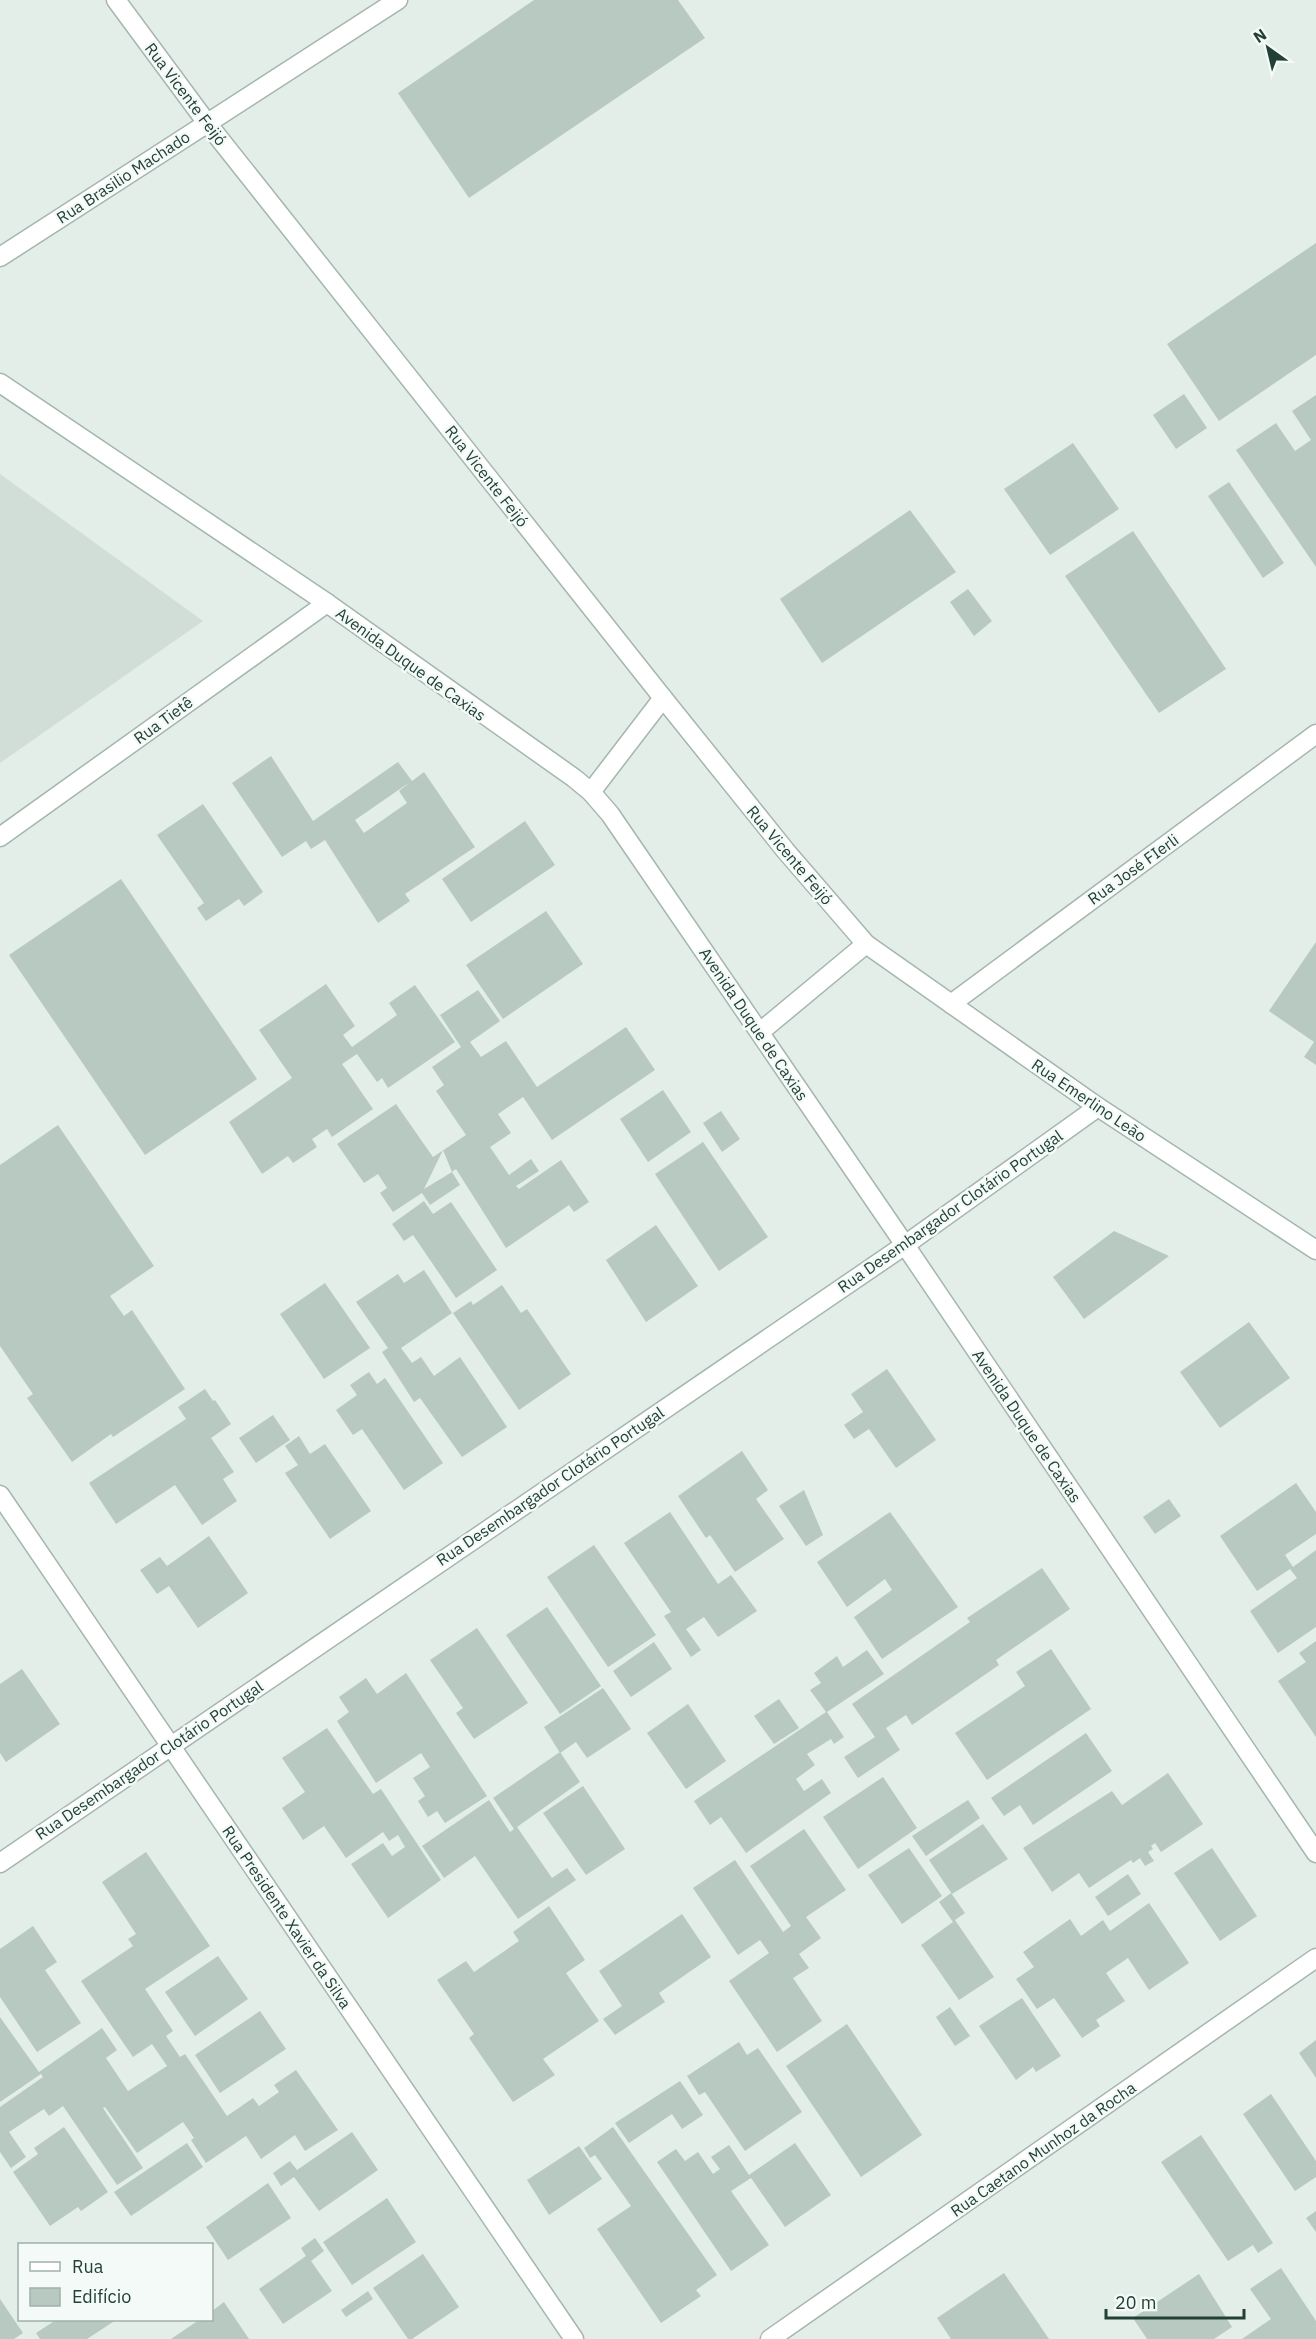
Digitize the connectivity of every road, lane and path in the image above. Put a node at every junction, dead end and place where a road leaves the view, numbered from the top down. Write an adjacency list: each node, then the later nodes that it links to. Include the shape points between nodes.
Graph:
1 (116, 0): 3 (street, Rua Vicente Feijó)
2 (398, 0): 3 (street, Rua Brasilio Machado)
3 (207, 123): 4 (street, Rua Brasilio Machado); 7 (street, Rua Vicente Feijó)
4 (0, 257)
5 (0, 383): 6 (street, Avenida Duque de Caxias)
6 (327, 603): 9 (street, Avenida Duque de Caxias); 10 (street, Rua Tietê)
7 (663, 698): 9 (street); 11 (street, Rua Vicente Feijó)
8 (1316, 734): 12 (street, Rua José FIerli)
9 (591, 792): 13 (street, Avenida Duque de Caxias)
10 (0, 837)
11 (866, 944): 12 (street, Rua Emerlino Leão); 13 (street)
12 (951, 1004): 14 (street, Rua Emerlino Leão)
13 (760, 1032): 15 (street, Avenida Duque de Caxias)
14 (1098, 1107): 15 (street, Rua Desembargador Clotário Portugal); 16 (street, Rua Emerlino Leão)
15 (905, 1245): 18 (street, Rua Desembargador Clotário Portugal); 19 (street, Avenida Duque de Caxias)
16 (1316, 1250)
17 (0, 1495): 18 (street, Rua Presidente Xavier da Silva)
18 (170, 1745): 20 (street, Rua Desembargador Clotário Portugal); 22 (street, Rua Presidente Xavier da Silva)
19 (1316, 1853)
20 (0, 1863)
21 (1316, 1958): 23 (street, Rua Caetano Munhoz da Rocha)
22 (574, 2339)
23 (770, 2339)

